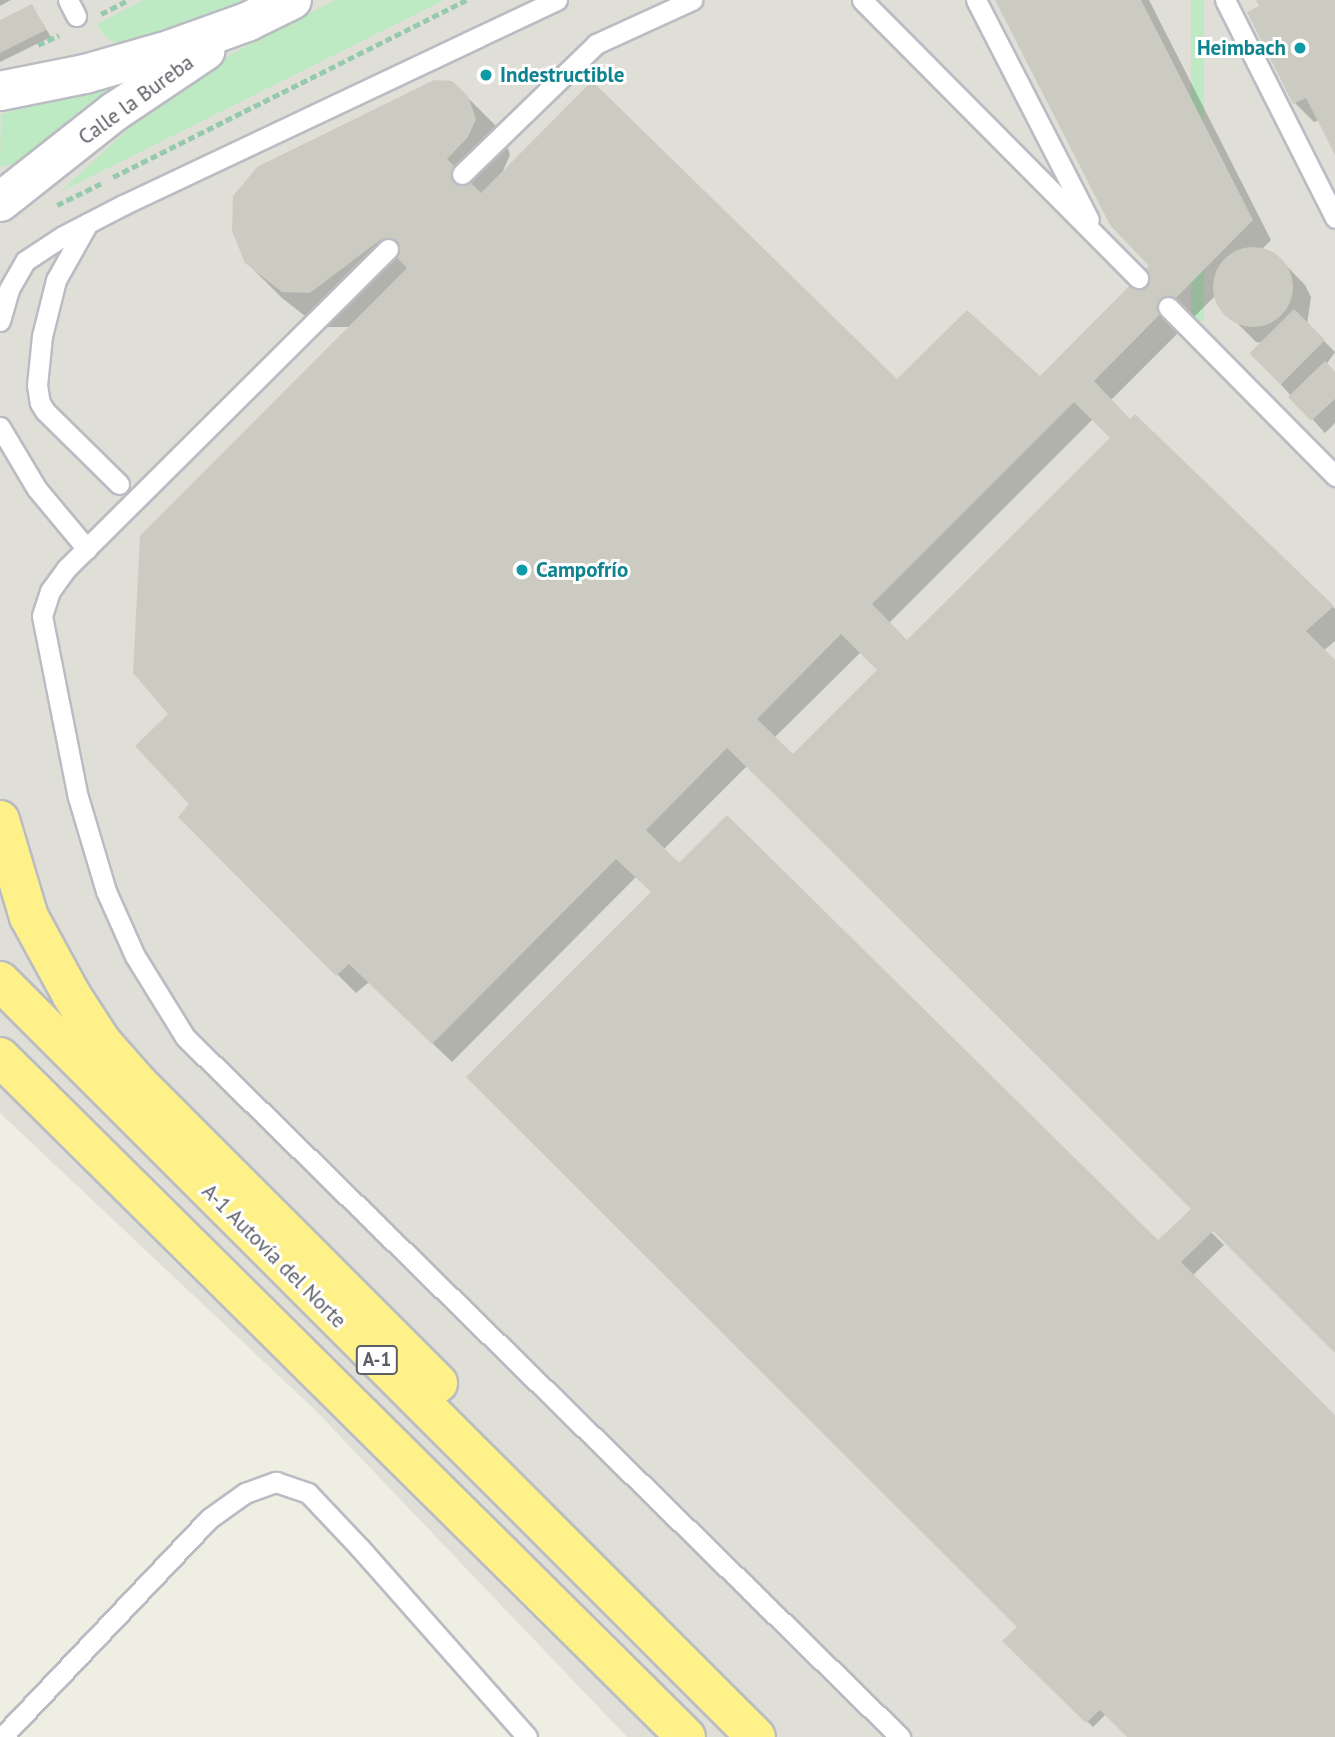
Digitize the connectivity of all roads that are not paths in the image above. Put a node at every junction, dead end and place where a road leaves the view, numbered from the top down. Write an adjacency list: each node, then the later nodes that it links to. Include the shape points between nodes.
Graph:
1 (292, 0): 7 (street, Calle la Bureba)
2 (557, 0): 12 (lane)
3 (692, 0): 9 (lane, via 596,44)
4 (862, 0): 13 (lane)
5 (976, 0): 13 (lane)
6 (1225, 0): 11 (lane)
7 (247, 22): 8 (street, Calle la Bureba, via 85,74); 10 (street, Calle la Bureba, via 114,112)
8 (0, 91)
9 (462, 174)
10 (21, 194)
11 (1335, 218)
12 (88, 223): 17 (lane, via 25,261 9,289); 20 (lane, via 56,280 42,336 37,385 46,411)
13 (1097, 236): 15 (lane)
14 (388, 248): 21 (lane)
15 (1139, 278)
16 (1168, 307): 19 (lane)
17 (0, 321)
18 (0, 427): 21 (lane, via 37,489)
19 (1335, 476)
20 (119, 484)
21 (87, 549): 30 (lane, via 50,591 42,616 78,797 115,913 135,956 185,1037)
22 (0, 820): 25 (highway, via 29,918 102,1042 572,1521)
23 (0, 981): 25 (highway, A-1 Autovía del Norte / A-1)
24 (0, 1057): 28 (highway, A-1)
25 (652, 1633): 29 (highway, A-1 Autovía del Norte / A-1)
26 (2, 1737): 27 (lane, via 210,1518 244,1493 276,1482 308,1493)
27 (527, 1737)
28 (686, 1737)
29 (756, 1737)
30 (900, 1737)

